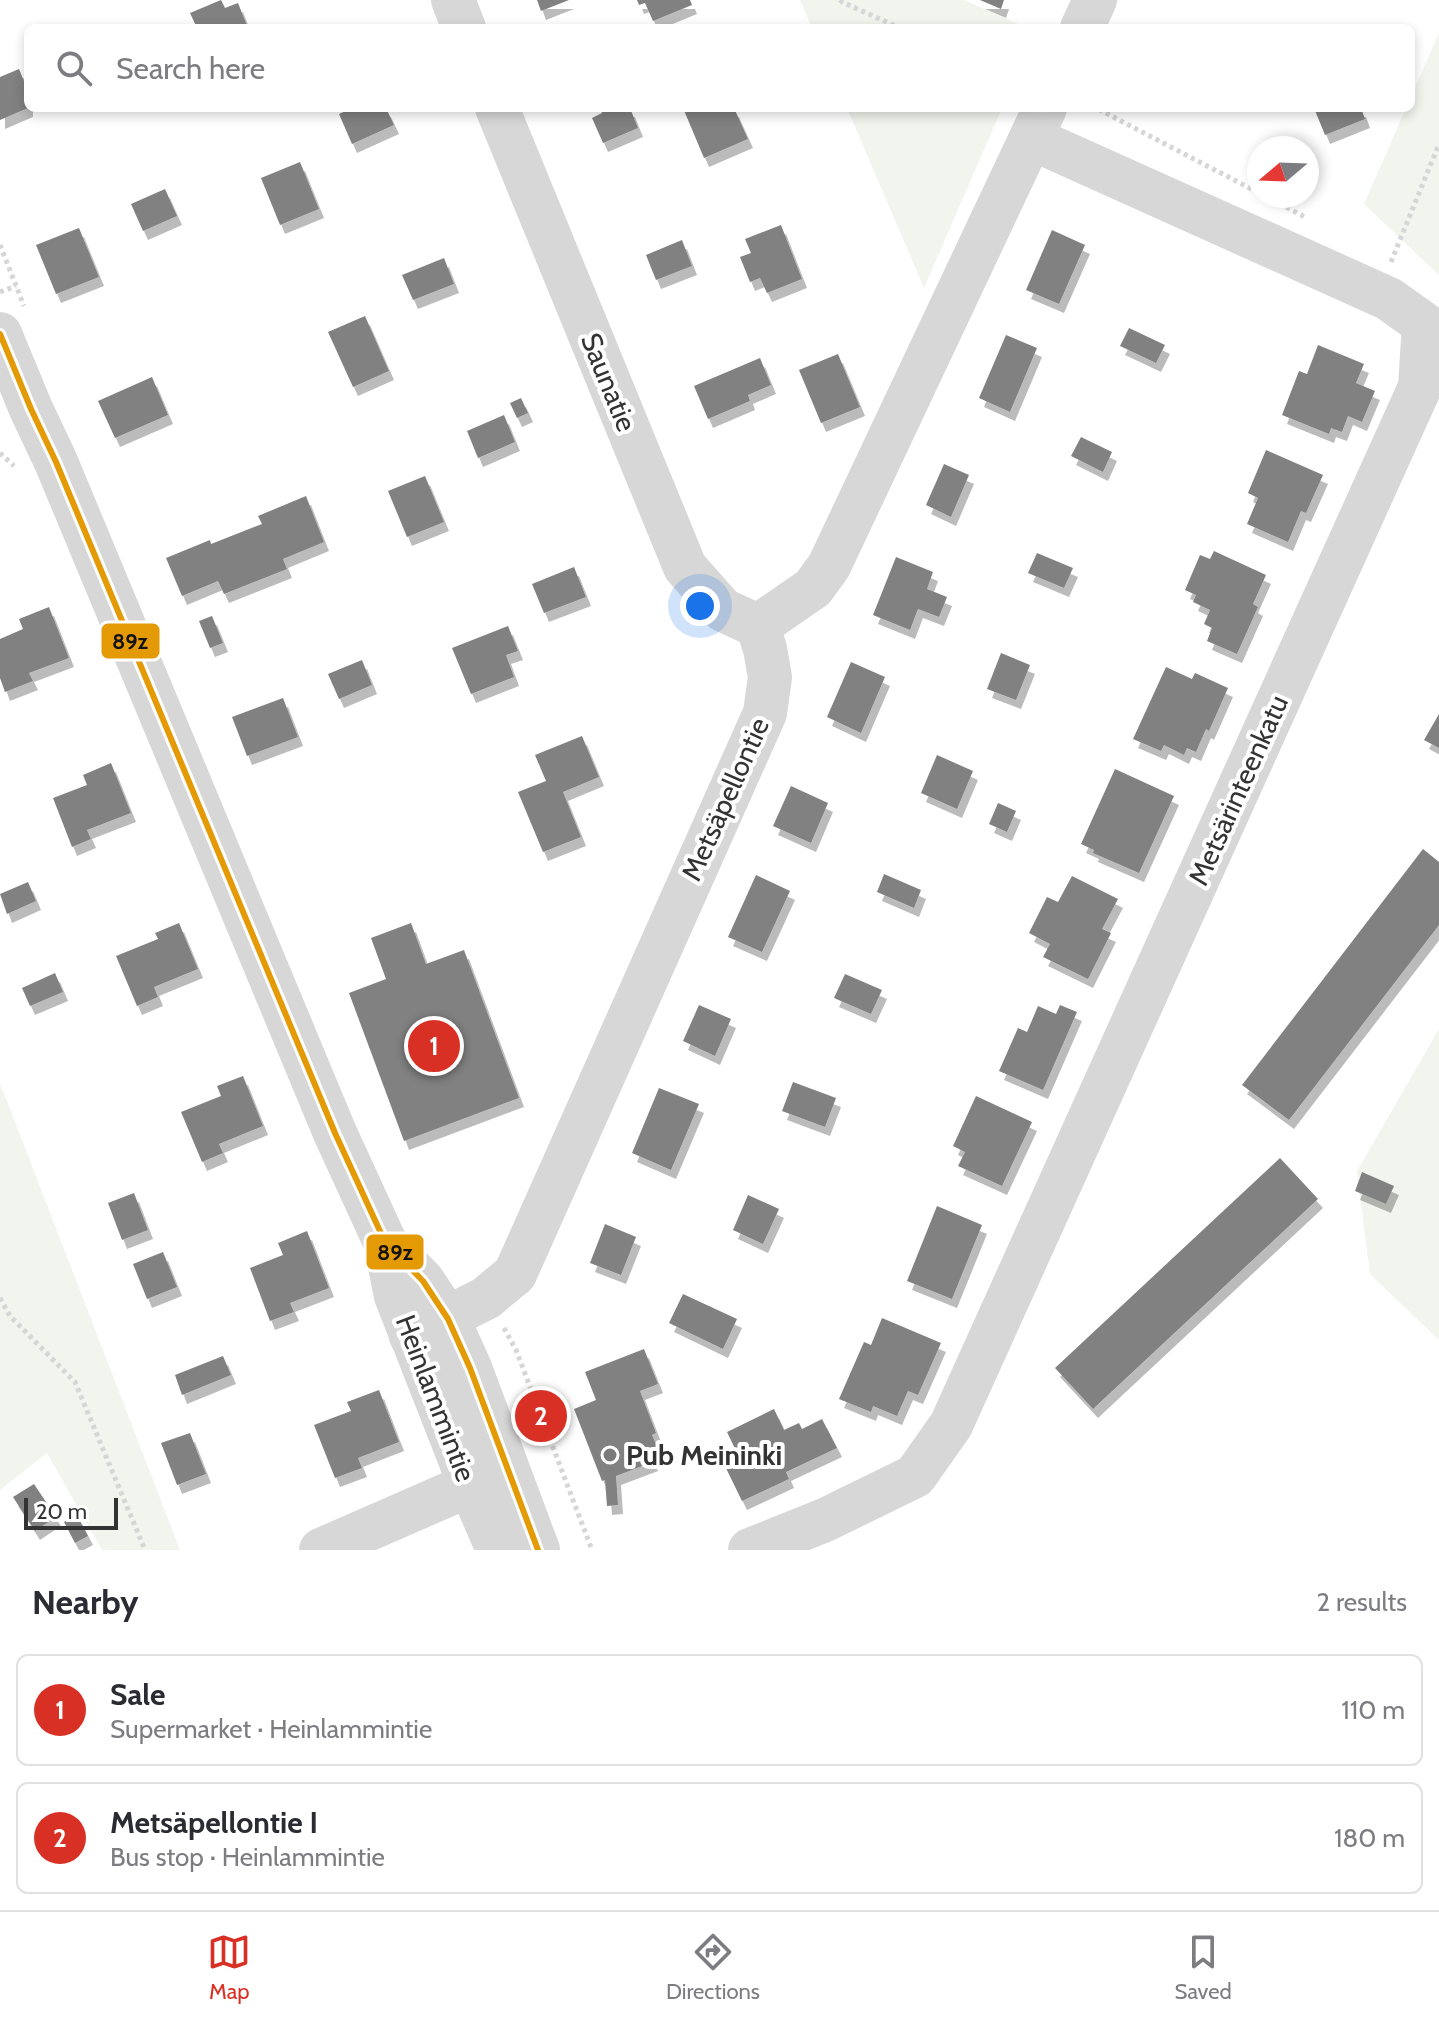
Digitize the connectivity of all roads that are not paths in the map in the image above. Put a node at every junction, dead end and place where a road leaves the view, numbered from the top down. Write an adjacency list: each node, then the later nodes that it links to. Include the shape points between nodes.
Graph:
1 (453, 0): 3 (street)
2 (1095, 0): 4 (street)
3 (462, 24)
4 (1084, 24)
5 (499, 112): 9 (street, Saunatie, via 685,567 723,610)
6 (1038, 123): 9 (street, via 829,566 813,588); 15 (street, Metsärinteenkatu, via 1389,299 1424,324 1420,387 951,1425 915,1476)
7 (10, 346): 8 (street, Heinlammintie)
8 (15, 413): 10 (street, Heinlammintie, via 56,462 385,1242 396,1296)
9 (758, 626): 10 (street, Metsäpellontie, via 770,677 765,713 515,1274 486,1298)
10 (430, 1327): 11 (street, Heinlammintie)
11 (489, 1477): 12 (street); 13 (street, Heinlammintie); 14 (street, Heinlammintie)
12 (321, 1550)
13 (498, 1550)
14 (538, 1550)
15 (750, 1550)

